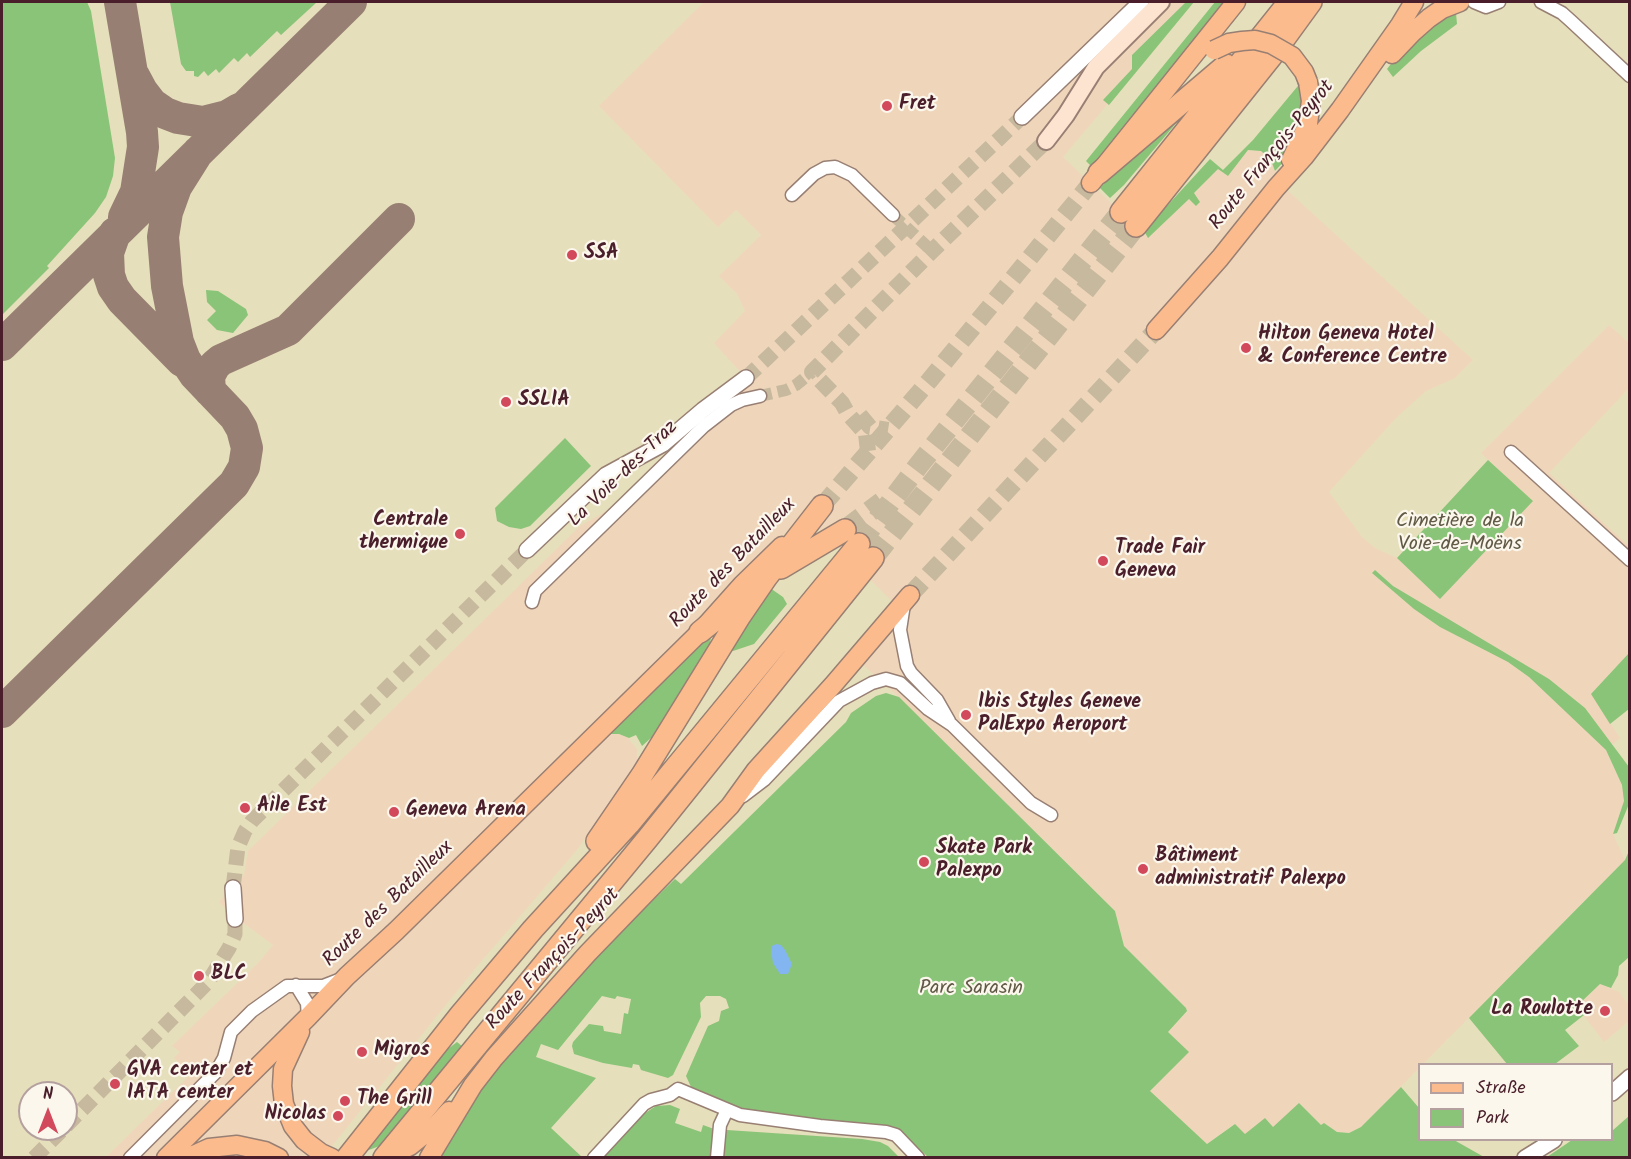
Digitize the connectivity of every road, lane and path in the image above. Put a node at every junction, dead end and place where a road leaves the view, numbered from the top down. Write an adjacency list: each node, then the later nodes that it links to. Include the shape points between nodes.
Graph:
1 (1141, 2): 16 (street)
2 (1161, 2): 17 (main road, via 1096,67)
3 (1236, 2): 14 (main road)
4 (1311, 2): 12 (highway)
5 (1327, 2): 12 (highway)
6 (1414, 2): 15 (main road, Route François-Peyrot)
7 (1460, 2): 15 (main road, via 1442,9 1412,33)
8 (1474, 2): 9 (street, via 1486,7)
9 (1500, 2)
10 (1541, 2): 13 (street, via 1562,13)
11 (1287, 4): 12 (highway, via 1128,219); 18 (highway, via 1216,74)
12 (1280, 44)
13 (1629, 76)
14 (1177, 77): 18 (main road); 19 (main road, bridge, via 1229,43 1255,40 1292,56 1304,72 1311,102 1299,147)
15 (1340, 110): 19 (main road, Route François-Peyrot)
16 (1022, 117)
17 (1046, 141)
18 (1095, 178)
19 (1276, 188): 22 (main road, Route François-Peyrot)
20 (792, 195): 21 (street, via 814,174 835,167 852,175)
21 (892, 215)
22 (1156, 330)
23 (746, 378): 28 (street, via 663,444 606,476)
24 (760, 396): 32 (street, La Voie-des-Traz, via 731,405 704,426 535,591)
25 (1511, 452): 29 (street)
26 (822, 506): 30 (highway); 33 (main road, Route des Batailleux)
27 (859, 544): 30 (highway); 39 (highway, via 629,824); 54 (highway, via 669,812)
28 (527, 550)
29 (1629, 560)
30 (766, 578): 33 (highway); 39 (highway, via 612,821)
31 (907, 597): 34 (street, Route François-Peyrot, via 900,630 907,666 937,700); 35 (main road, Route François-Peyrot, via 756,770)
32 (531, 602)
33 (700, 632): 40 (main road, Route des Batailleux)
34 (952, 725): 35 (street, Route François-Peyrot, via 900,683 892,679 878,681 839,701 764,780); 36 (street, Route François-Peyrot, via 1031,803)
35 (730, 806): 44 (main road, Route François-Peyrot, via 587,954)
36 (1050, 814)
37 (233, 888): 38 (street)
38 (235, 919)
39 (533, 929): 53 (highway)
40 (347, 976): 41 (street, via 323,986); 42 (main road, Route des Batailleux)
41 (296, 985): 42 (street, via 307,1002); 48 (street, via 284,987 231,1032 222,1063 210,1080)
42 (309, 1017): 49 (main road, Route des Batailleux); 52 (main road, via 286,1061 284,1104 298,1133)
43 (1629, 1077): 45 (street)
44 (473, 1085): 54 (main road, via 436,1125 410,1146); 55 (main road, Route François-Peyrot)
45 (1613, 1091)
46 (727, 1110): 56 (street, via 678,1089 644,1104); 57 (street, via 720,1125); 58 (street, via 809,1125 886,1131 896,1135)
47 (1552, 1141): 59 (street)
48 (130, 1158)
49 (166, 1158)
50 (187, 1158): 51 (main road, via 209,1148 237,1145)
51 (279, 1158)
52 (332, 1158)
53 (347, 1158)
54 (385, 1158)
55 (429, 1158)
56 (594, 1158)
57 (717, 1158)
58 (918, 1158)
59 (1525, 1158)

